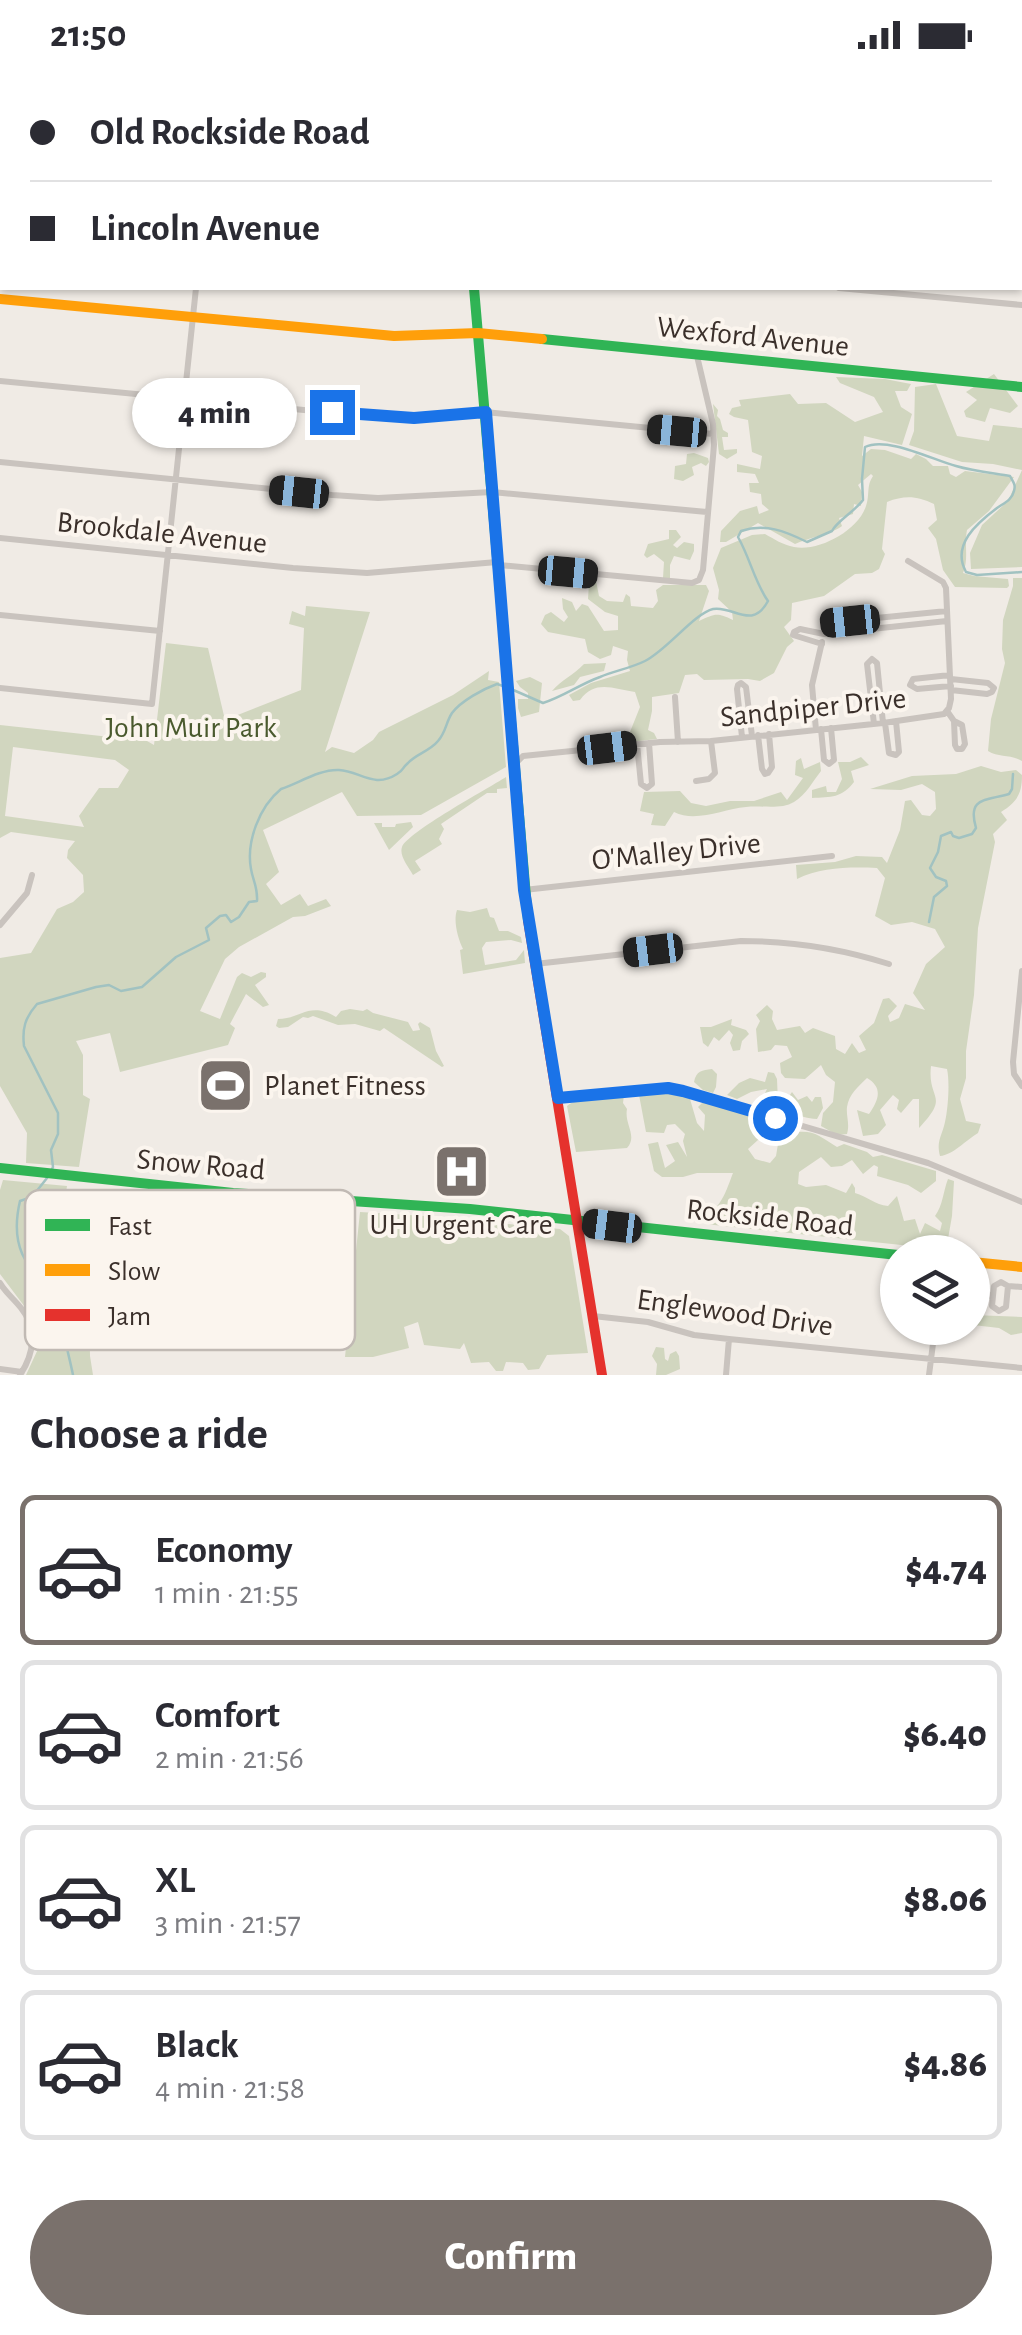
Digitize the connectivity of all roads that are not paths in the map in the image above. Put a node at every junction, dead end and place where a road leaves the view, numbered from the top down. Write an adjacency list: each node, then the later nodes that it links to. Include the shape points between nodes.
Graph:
1 (196, 290): 6 (street)
2 (474, 290): 7 (main road)
3 (861, 290): 5 (street)
4 (0, 299): 6 (main road, Wexford Avenue)
5 (1022, 305)
6 (193, 318): 7 (main road, Wexford Avenue, via 394,336); 11 (street)
7 (478, 333): 8 (main road, Wexford Avenue); 12 (main road)
8 (697, 356): 10 (main road, Wexford Avenue); 13 (street)
9 (0, 381): 11 (street)
10 (1022, 387)
11 (185, 399): 12 (street, via 414,418); 15 (street)
12 (486, 412): 13 (street); 16 (main road)
13 (713, 434): 17 (street)
14 (0, 462): 15 (street)
15 (176, 480): 16 (street, via 378,498); 19 (street)
16 (492, 492): 17 (street); 21 (main road)
17 (707, 512): 21 (street, Brookdale Avenue, via 703,570 692,583)
18 (0, 538): 19 (street, Brookdale Avenue)
19 (168, 555): 21 (street, Brookdale Avenue, via 367,573); 25 (street)
20 (908, 561): 22 (street, Sandpiper Drive, via 943,582)
21 (499, 563): 45 (main road)
22 (947, 611): 24 (street, Sandpiper Drive); 26 (street, via 826,619)
23 (0, 615): 25 (street)
24 (948, 621): 26 (street); 28 (street, Sandpiper Drive)
25 (160, 632): 29 (street, via 152,704)
26 (824, 634): 27 (street); 27 (street, via 793,634)
27 (822, 644): 37 (street, via 812,685)
28 (951, 683): 28 (street, via 913,679 910,685 914,689); 28 (street, via 987,694 994,688 988,684); 31 (street, Sandpiper Drive)
29 (0, 688)
30 (675, 697): 42 (street)
31 (947, 711): 32 (street); 33 (street, Sandpiper Drive)
32 (954, 720)
33 (896, 722): 34 (street, Sandpiper Drive); 34 (street, via 896,755)
34 (884, 723): 35 (street, Sandpiper Drive); 35 (street, via 876,663 869,660)
35 (874, 724): 36 (street, Sandpiper Drive)
36 (831, 728): 37 (street, Sandpiper Drive); 37 (street, via 829,764)
37 (818, 730): 38 (street, Sandpiper Drive)
38 (769, 734): 39 (street, Sandpiper Drive); 39 (street, via 772,770 766,774)
39 (755, 736): 40 (street, Sandpiper Drive); 40 (street, via 742,684)
40 (742, 738): 41 (street, Sandpiper Drive)
41 (711, 740): 42 (street, Sandpiper Drive); 46 (street, via 715,773)
42 (678, 742): 43 (street, Sandpiper Drive)
43 (648, 743): 44 (street, Sandpiper Drive); 44 (street, via 652,784 646,788)
44 (637, 744): 45 (street, Sandpiper Drive, via 522,756)
45 (515, 764): 49 (main road)
46 (696, 780)
47 (832, 856): 49 (street, O'Malley Drive)
48 (32, 874): 50 (street, via 26,893)
49 (524, 890): 51 (main road)
50 (0, 925)
51 (535, 964): 52 (street, via 756,941 819,945); 55 (main road)
52 (889, 964)
53 (1022, 971): 54 (street, via 1013,1062)
54 (1022, 1086)
55 (558, 1098): 59 (street, via 683,1091 928,1163); 60 (main road)
56 (0, 1168): 57 (main road, Snow Road)
57 (212, 1190)
58 (355, 1201): 60 (main road, Snow Road)
59 (1022, 1202)
60 (578, 1222): 61 (main road, Rockside Road); 71 (main road)
61 (880, 1253)
62 (990, 1264): 63 (main road)
63 (1022, 1267)
64 (0, 1283): 67 (street)
65 (1008, 1286): 66 (street); 69 (street, via 997,1283); 69 (street, via 1003,1310 992,1306)
66 (1022, 1288)
67 (3, 1292): 70 (street)
68 (990, 1296): 69 (street)
69 (993, 1296)
70 (25, 1315)
71 (593, 1316): 72 (street, Englewood Drive); 79 (main road)
72 (729, 1339): 75 (street, Englewood Drive); 80 (street)
73 (933, 1345): 75 (street)
74 (32, 1350): 78 (street)
75 (931, 1359): 76 (street, Englewood Drive); 81 (street)
76 (1022, 1368)
77 (0, 1369): 78 (street)
78 (21, 1373)
79 (602, 1375)
80 (726, 1375)
81 (930, 1375)

